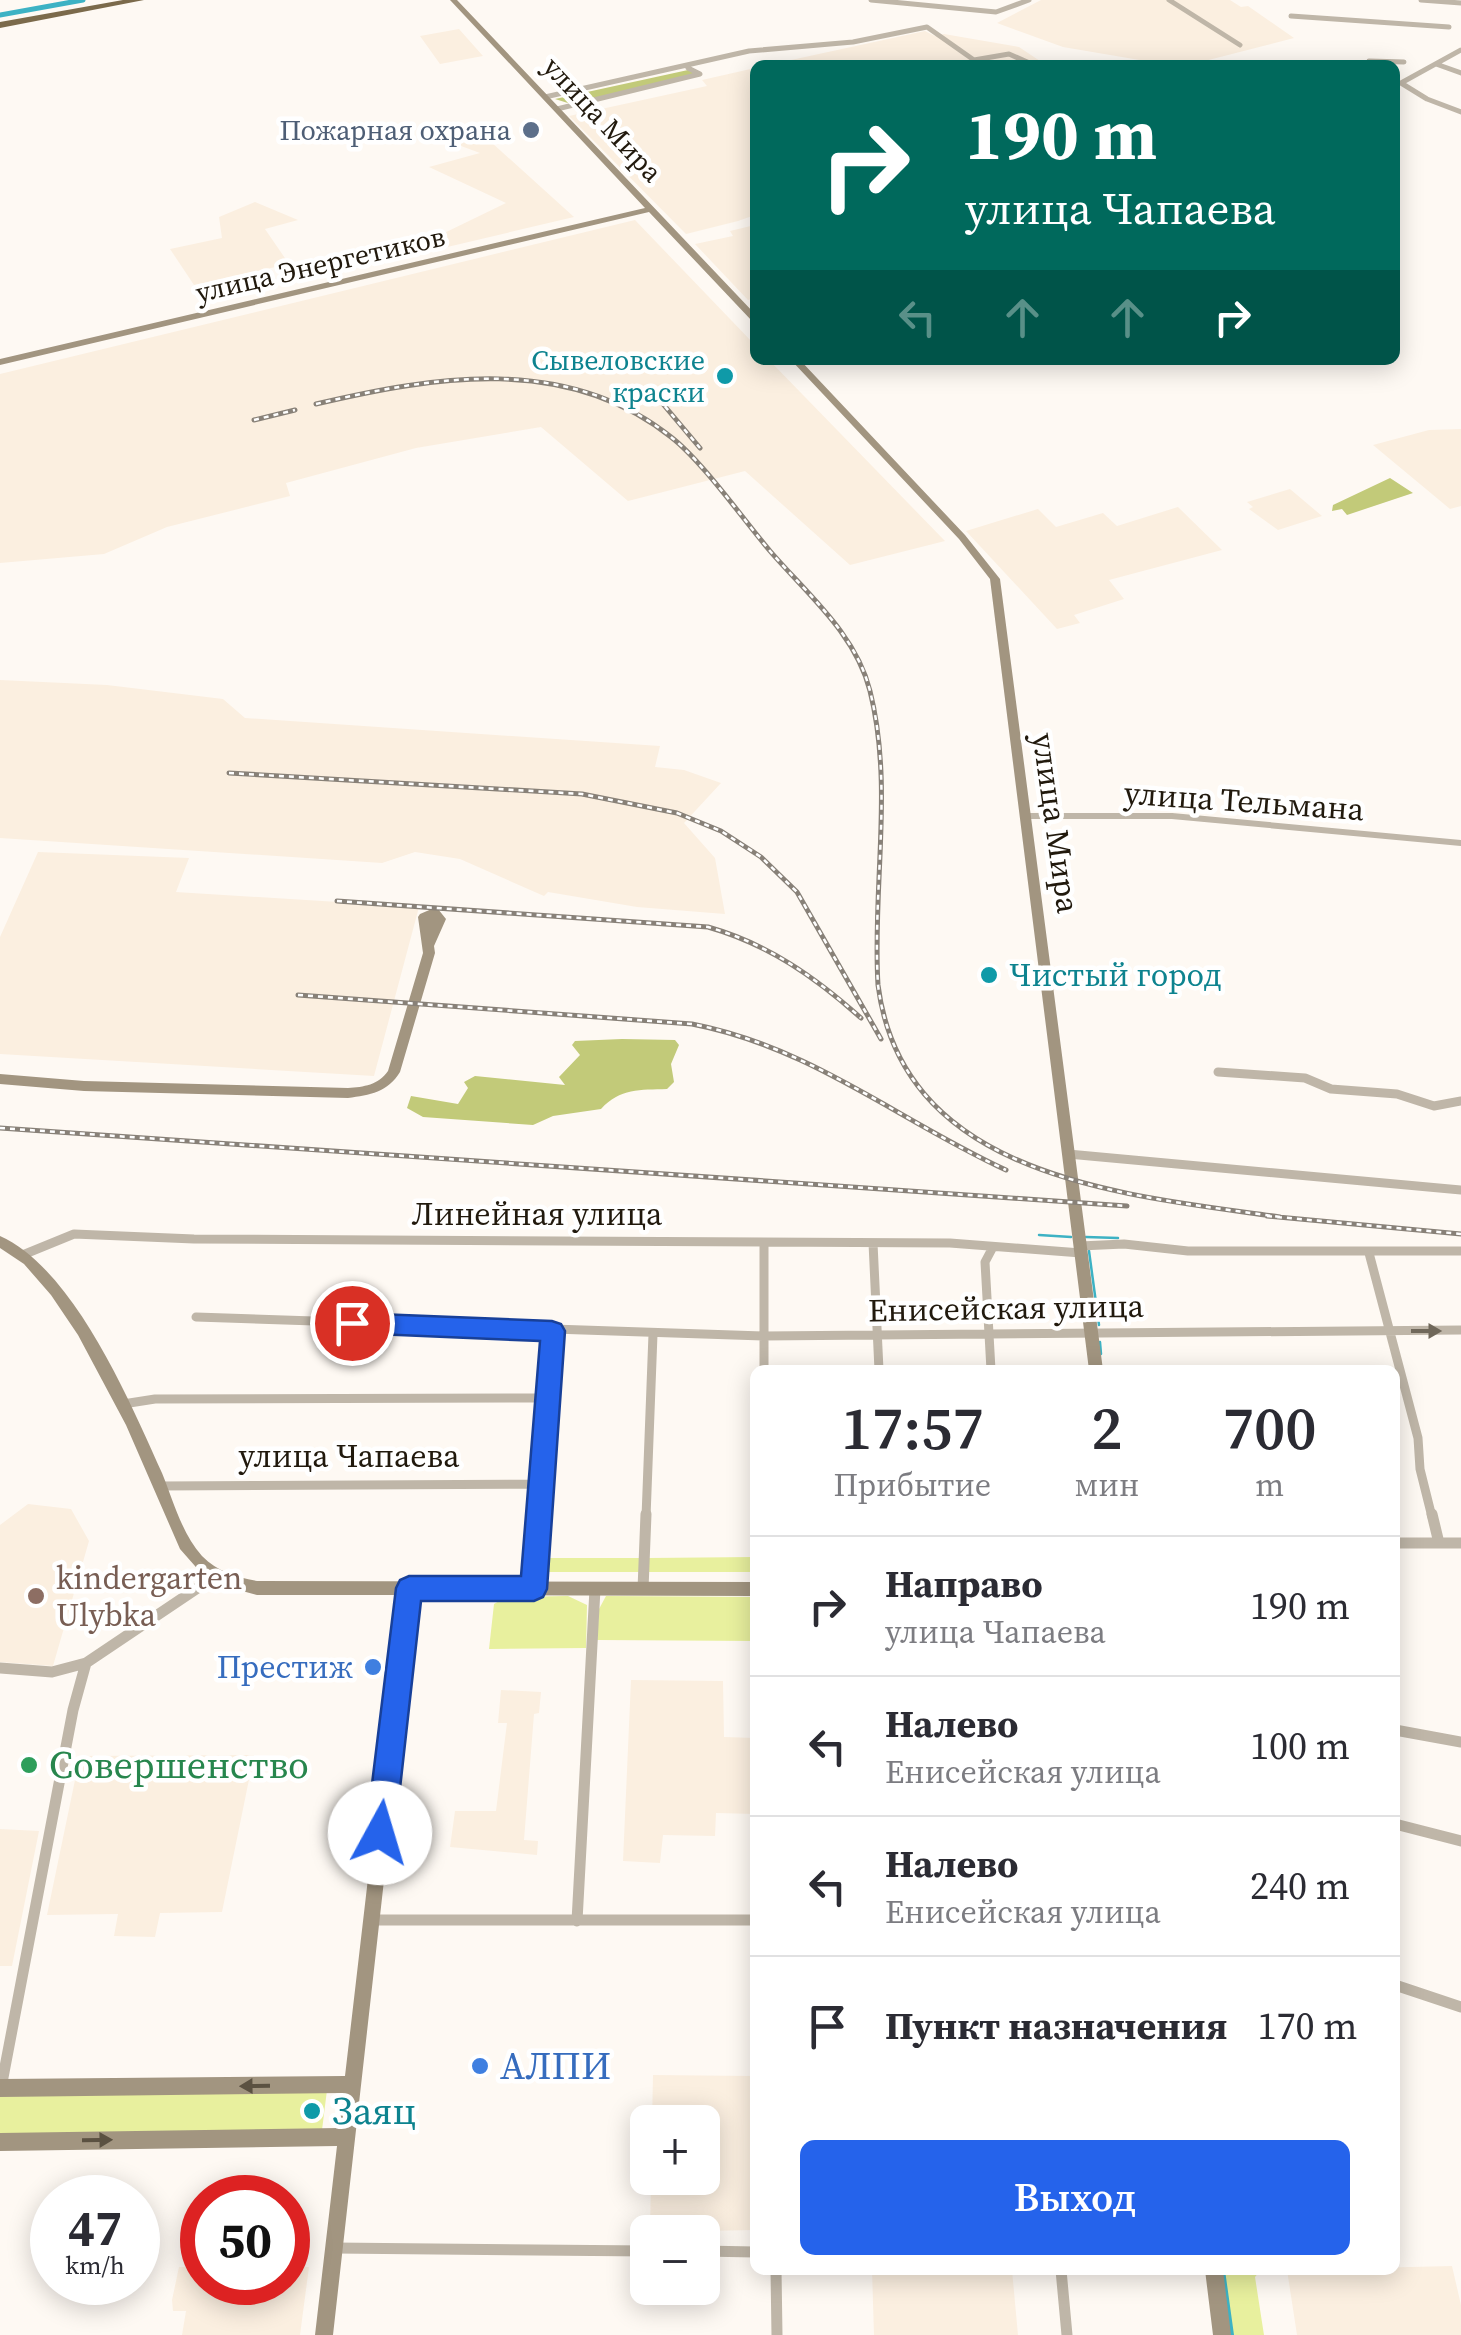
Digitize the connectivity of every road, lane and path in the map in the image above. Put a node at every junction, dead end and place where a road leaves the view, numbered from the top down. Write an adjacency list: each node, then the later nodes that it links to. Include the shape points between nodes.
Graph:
1 (124, 0): 10 (highway)
2 (139, 0): 10 (highway)
3 (454, 0): 23 (main road, улица Мира)
4 (871, 0): 5 (street, via 996,12)
5 (1029, 0)
6 (1169, 0): 12 (street)
7 (1422, 0): 8 (street)
8 (1461, 4)
9 (1291, 16): 11 (street)
10 (0, 24)
11 (1448, 27)
12 (1240, 45)
13 (1461, 50): 19 (street)
14 (974, 60): 20 (street, via 927,27)
15 (988, 60): 16 (street, via 1009,54)
16 (1023, 60)
17 (1400, 62): 18 (street)
18 (1404, 62)
19 (1436, 64): 21 (street); 22 (street)
20 (680, 68): 23 (street); 24 (street, via 700,74)
21 (1461, 72)
22 (1401, 83): 25 (street)
23 (544, 97): 24 (main road, улица Мира)
24 (556, 109): 26 (main road, улица Мира)
25 (1461, 112)
26 (650, 209): 27 (main road, улица Мира); 28 (main road, улица Энергетиков)
27 (750, 314)
28 (0, 362)
29 (800, 365): 30 (main road, улица Мира, via 955,528 995,580)
30 (1024, 816): 31 (street, улица Тельмана, via 1172,816); 36 (main road, улица Мира)
31 (1461, 843)
32 (430, 943): 34 (main road, via 394,1072 371,1090)
33 (1218, 1072): 35 (street, via 1305,1078 1330,1089 1381,1092 1434,1106)
34 (0, 1079)
35 (1461, 1101)
36 (1068, 1154): 37 (street); 42 (main road, улица Мира)
37 (1461, 1190)
38 (0, 1242): 45 (main road)
39 (764, 1243): 40 (street, Линейная улица); 45 (street, Линейная улица, via 74,1234); 53 (street)
40 (874, 1243): 41 (street, Линейная улица); 52 (street)
41 (993, 1246): 42 (street, Линейная улица); 54 (street, via 985,1262)
42 (1081, 1249): 44 (street, Линейная улица); 50 (main road, улица Мира)
43 (1461, 1252): 44 (street, Линейная улица)
44 (1369, 1253): 49 (street)
45 (25, 1254): 62 (main road, via 93,1348)
46 (196, 1317): 48 (street, Енисейская улица)
47 (1461, 1330): 49 (street, Енисейская улица, one-way to 47)
48 (552, 1331): 51 (street, Енисейская улица); 61 (street)
49 (1390, 1331): 50 (street, Енисейская улица); 59 (street)
50 (1092, 1332): 54 (street, Енисейская улица); 58 (main road, улица Мира)
51 (653, 1334): 53 (street, Енисейская улица); 72 (street)
52 (878, 1335): 53 (street, Енисейская улица); 54 (street, Енисейская улица); 56 (street)
53 (763, 1336): 55 (street)
54 (988, 1336): 57 (street)
55 (764, 1365)
56 (879, 1365)
57 (991, 1365)
58 (1095, 1365)
59 (1399, 1365)
60 (1400, 1369): 66 (street)
61 (546, 1398): 62 (street, улица Чапаева, via 155,1398); 63 (street)
62 (123, 1404): 64 (main road)
63 (538, 1484): 64 (street, улица Чапаева); 70 (street)
64 (159, 1486): 68 (main road, via 194,1560)
65 (1400, 1543): 66 (street)
66 (1439, 1543): 67 (street)
67 (1461, 1543)
68 (214, 1577): 69 (main road, via 257,1588); 74 (street)
69 (409, 1588): 70 (main road); 80 (main road)
70 (534, 1589): 71 (main road)
71 (596, 1589): 72 (main road); 82 (street)
72 (643, 1589): 73 (main road)
73 (750, 1590)
74 (86, 1663): 75 (street, via 52,1672); 86 (street)
75 (0, 1668)
76 (1400, 1731): 77 (street)
77 (1461, 1742)
78 (1400, 1825): 79 (street)
79 (1461, 1841)
80 (370, 1920): 82 (street); 85 (main road)
81 (750, 1920): 82 (street)
82 (577, 1921)
83 (1400, 1987): 84 (street)
84 (1461, 2008)
85 (352, 2084): 86 (main road, one-way to 86); 87 (main road)
86 (0, 2088)
87 (346, 2138): 88 (main road, one-way to 87); 89 (main road)
88 (0, 2142)
89 (334, 2248): 90 (street); 96 (main road)
90 (630, 2251)
91 (720, 2251): 92 (street)
92 (750, 2252)
93 (776, 2275): 97 (street)
94 (1061, 2275): 98 (street)
95 (1215, 2275): 99 (main road)
96 (324, 2335)
97 (776, 2335)
98 (1067, 2335)
99 (1222, 2335)

